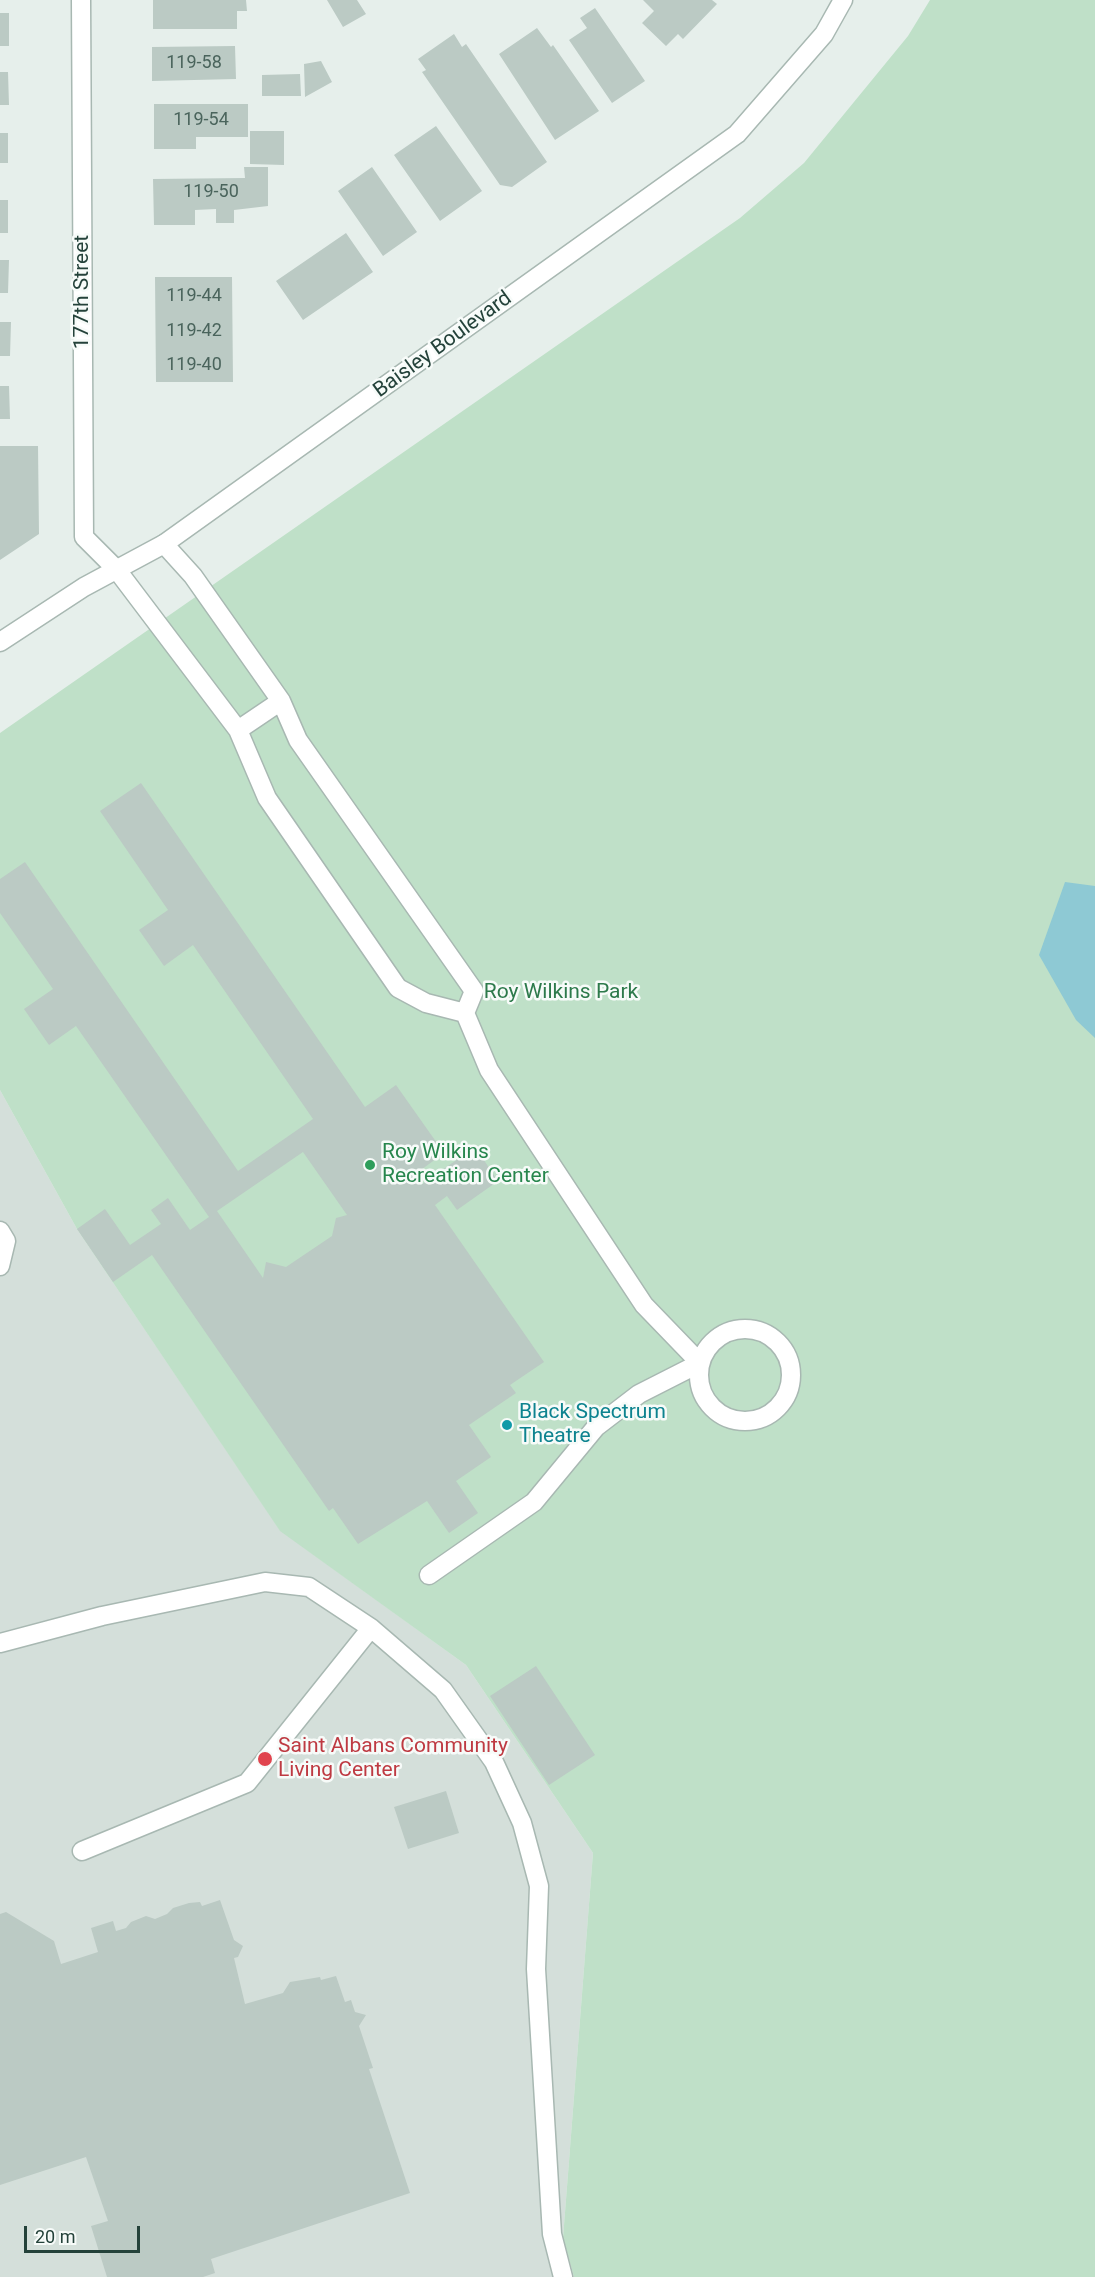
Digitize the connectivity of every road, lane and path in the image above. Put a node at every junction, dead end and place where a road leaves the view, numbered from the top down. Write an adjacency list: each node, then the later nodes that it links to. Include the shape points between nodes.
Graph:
1 (81, 0): 4 (street, 177th Street, via 84,537)
2 (843, 0): 3 (street, Baisley Boulevard, via 824,34 737,134)
3 (164, 544): 4 (street, Baisley Boulevard); 6 (street, via 193,576)
4 (117, 570): 5 (street, Baisley Boulevard); 7 (street, 177th Street)
5 (0, 642)
6 (281, 701): 7 (street); 8 (street, via 297,740 474,991)
7 (238, 730): 8 (street, 177th Street, via 267,798 398,988 426,1003)
8 (465, 1013): 11 (street, via 489,1070 644,1305)
9 (0, 1231): 10 (street, via 6,1240)
10 (0, 1266)
11 (700, 1363): 11 (street, via 703,1394 712,1407 739,1421 770,1414 789,1390 789,1359 782,1346 758,1330 743,1328 715,1339); 12 (street, via 639,1394 596,1427 534,1502)
12 (429, 1575)
13 (370, 1628): 14 (street, via 309,1587 265,1582 102,1616); 15 (street, via 247,1783); 16 (street, via 443,1690 494,1762 522,1823 539,1886 536,1969 552,2234)
14 (0, 1643)
15 (82, 1851)
16 (563, 2277)

